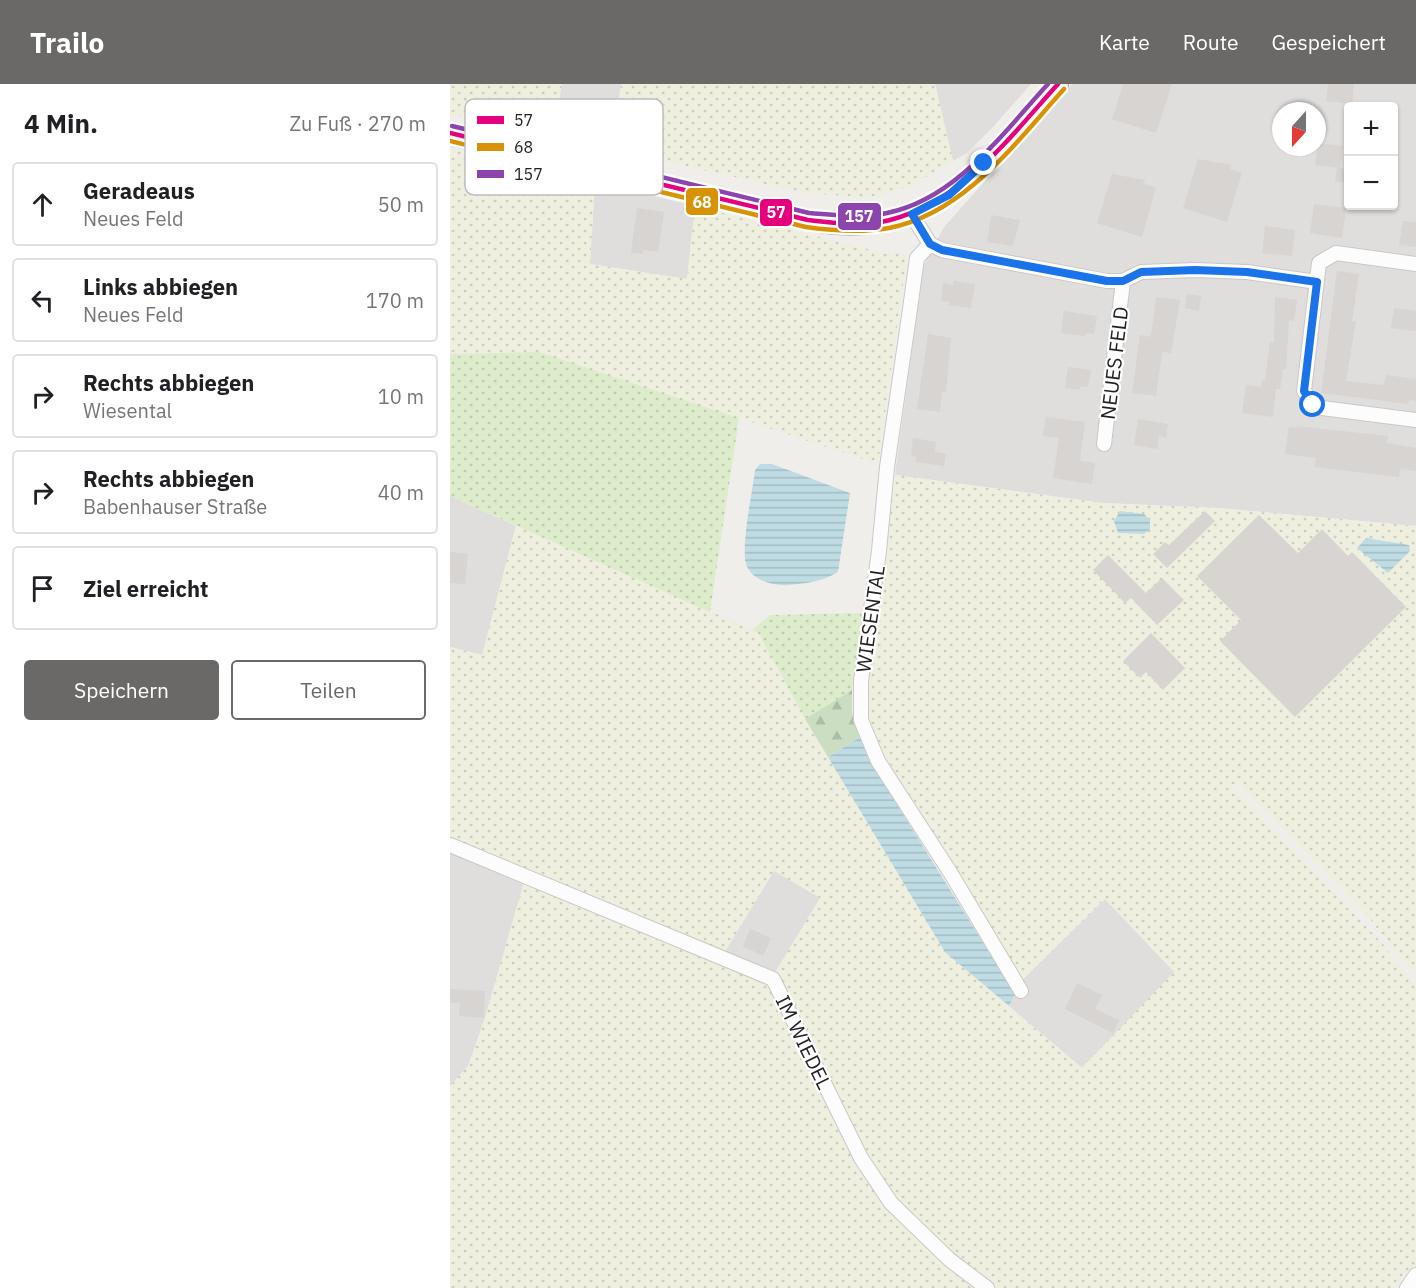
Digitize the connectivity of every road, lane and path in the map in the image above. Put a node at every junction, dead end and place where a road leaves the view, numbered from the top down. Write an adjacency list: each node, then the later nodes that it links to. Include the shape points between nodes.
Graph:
1 (1058, 84): 5 (main road, via 966,180 940,200)
2 (450, 133): 3 (main road)
3 (465, 137)
4 (663, 184): 5 (main road, via 825,223 865,226)
5 (912, 214): 6 (street)
6 (930, 244): 8 (street, NEUES FELD, via 952,252); 13 (street, WIESENTAL, via 917,258 861,681 861,720 878,761)
7 (1416, 264): 9 (street, via 1336,253 1319,263)
8 (1123, 281): 9 (street, NEUES FELD, via 1141,272 1195,270 1247,272); 11 (street, NEUES FELD)
9 (1317, 282): 10 (street, via 1306,398 1322,408)
10 (1416, 420)
11 (1104, 444)
12 (450, 845): 15 (street, IM WIEDEL, via 773,979 861,1158 891,1203 950,1260)
13 (1021, 991)
14 (1416, 1275): 16 (street)
15 (987, 1288)
16 (1407, 1288)

